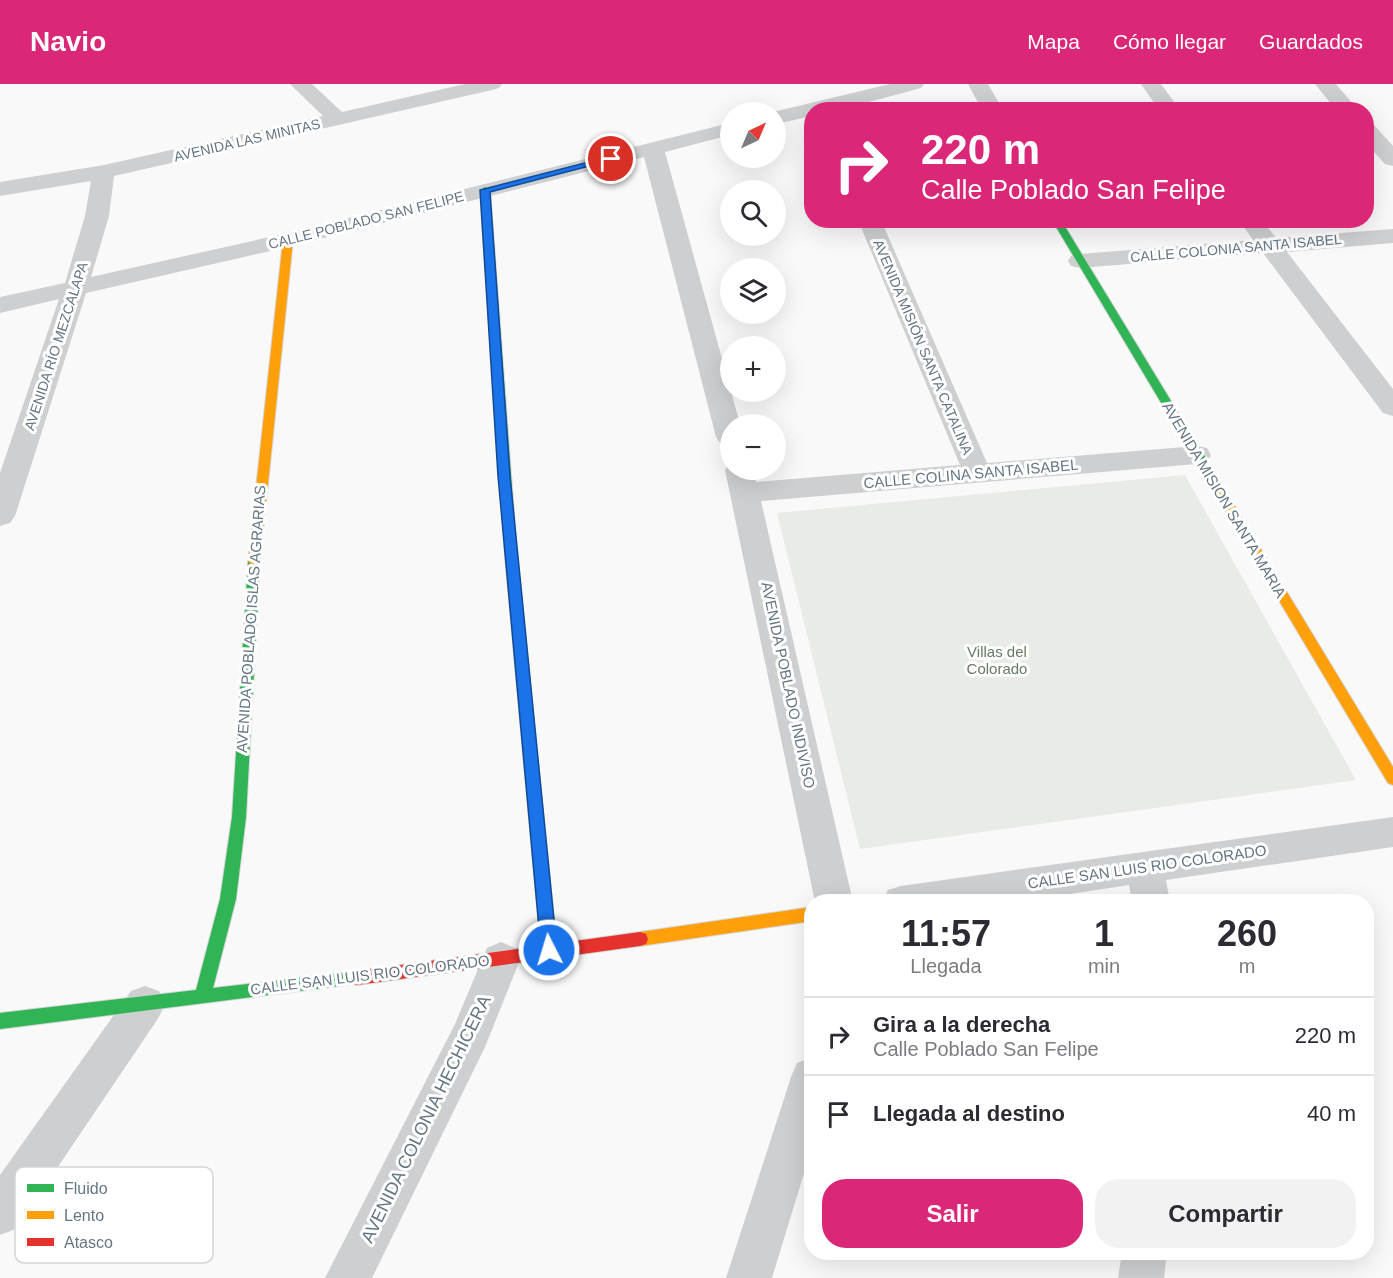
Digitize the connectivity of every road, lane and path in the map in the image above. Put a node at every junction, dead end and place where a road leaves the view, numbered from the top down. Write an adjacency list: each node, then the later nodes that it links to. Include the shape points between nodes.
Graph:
1 (300, 84): 13 (street)
2 (492, 84): 13 (street, AVENIDA LAS MINITAS)
3 (914, 84): 7 (street)
4 (978, 84): 8 (street)
5 (1151, 84): 9 (street)
6 (1325, 84): 10 (street)
7 (844, 102)
8 (988, 102)
9 (1164, 102)
10 (1341, 102)
11 (804, 112): 12 (street)
12 (786, 116)
13 (338, 118): 18 (street, AVENIDA LAS MINITAS)
14 (720, 131): 16 (street, CALLE POBLADO SAN FELIPE)
15 (1374, 139): 17 (street)
16 (653, 148): 20 (street, CALLE POBLADO SAN FELIPE); 31 (street)
17 (1393, 159)
18 (104, 172): 19 (street, AVENIDA LAS MINITAS); 28 (street, AVENIDA RÍO MEZCALAPA, via 97,216)
19 (0, 189)
20 (485, 190): 25 (street, CALLE POBLADO SAN FELIPE); 42 (street, via 504,476)
21 (872, 228): 33 (street, AVENIDA MISIÓN SANTA CATALINA)
22 (1061, 228): 27 (street, AVENIDA MISION SANTA MARIA)
23 (1256, 228): 26 (street)
24 (1393, 236): 26 (street, CALLE COLONIA SANTA ISABEL)
25 (288, 240): 28 (street, CALLE POBLADO SAN FELIPE); 44 (street, AVENIDA POBLADO ISLAS AGRARIAS, via 256,520 239,817 228,899)
26 (1268, 245): 27 (street, CALLE COLONIA SANTA ISABEL); 30 (street)
27 (1080, 261): 32 (street, AVENIDA MISION SANTA MARIA)
28 (75, 290): 29 (street, CALLE POBLADO SAN FELIPE); 35 (street, AVENIDA RÍO MEZCALAPA)
29 (0, 305)
30 (1393, 407)
31 (724, 414)
32 (1197, 455): 33 (street, CALLE COLINA SANTA ISABEL); 36 (street, AVENIDA MISION SANTA MARIA)
33 (977, 473): 34 (street, CALLE COLINA SANTA ISABEL)
34 (742, 481): 39 (street, AVENIDA POBLADO INDIVISO)
35 (0, 516)
36 (1393, 779)
37 (1393, 832): 38 (street, CALLE SAN LUIS RIO COLORADO)
38 (1148, 884): 40 (street, CALLE SAN LUIS RIO COLORADO)
39 (832, 894)
40 (1011, 894)
41 (804, 915): 42 (street, CALLE SAN LUIS RIO COLORADO)
42 (549, 950): 43 (street, CALLE SAN LUIS RIO COLORADO)
43 (501, 960): 44 (street, CALLE SAN LUIS RIO COLORADO); 52 (street, AVENIDA COLONIA HECHICERA, via 471,1034)
44 (203, 996): 45 (street, CALLE SAN LUIS RIO COLORADO)
45 (145, 1004): 46 (street, CALLE SAN LUIS RIO COLORADO); 48 (street)
46 (0, 1021)
47 (804, 1103): 53 (street)
48 (32, 1167)
49 (15, 1191): 50 (street)
50 (0, 1213)
51 (1144, 1260): 54 (street)
52 (348, 1278)
53 (749, 1278)
54 (1141, 1278)

